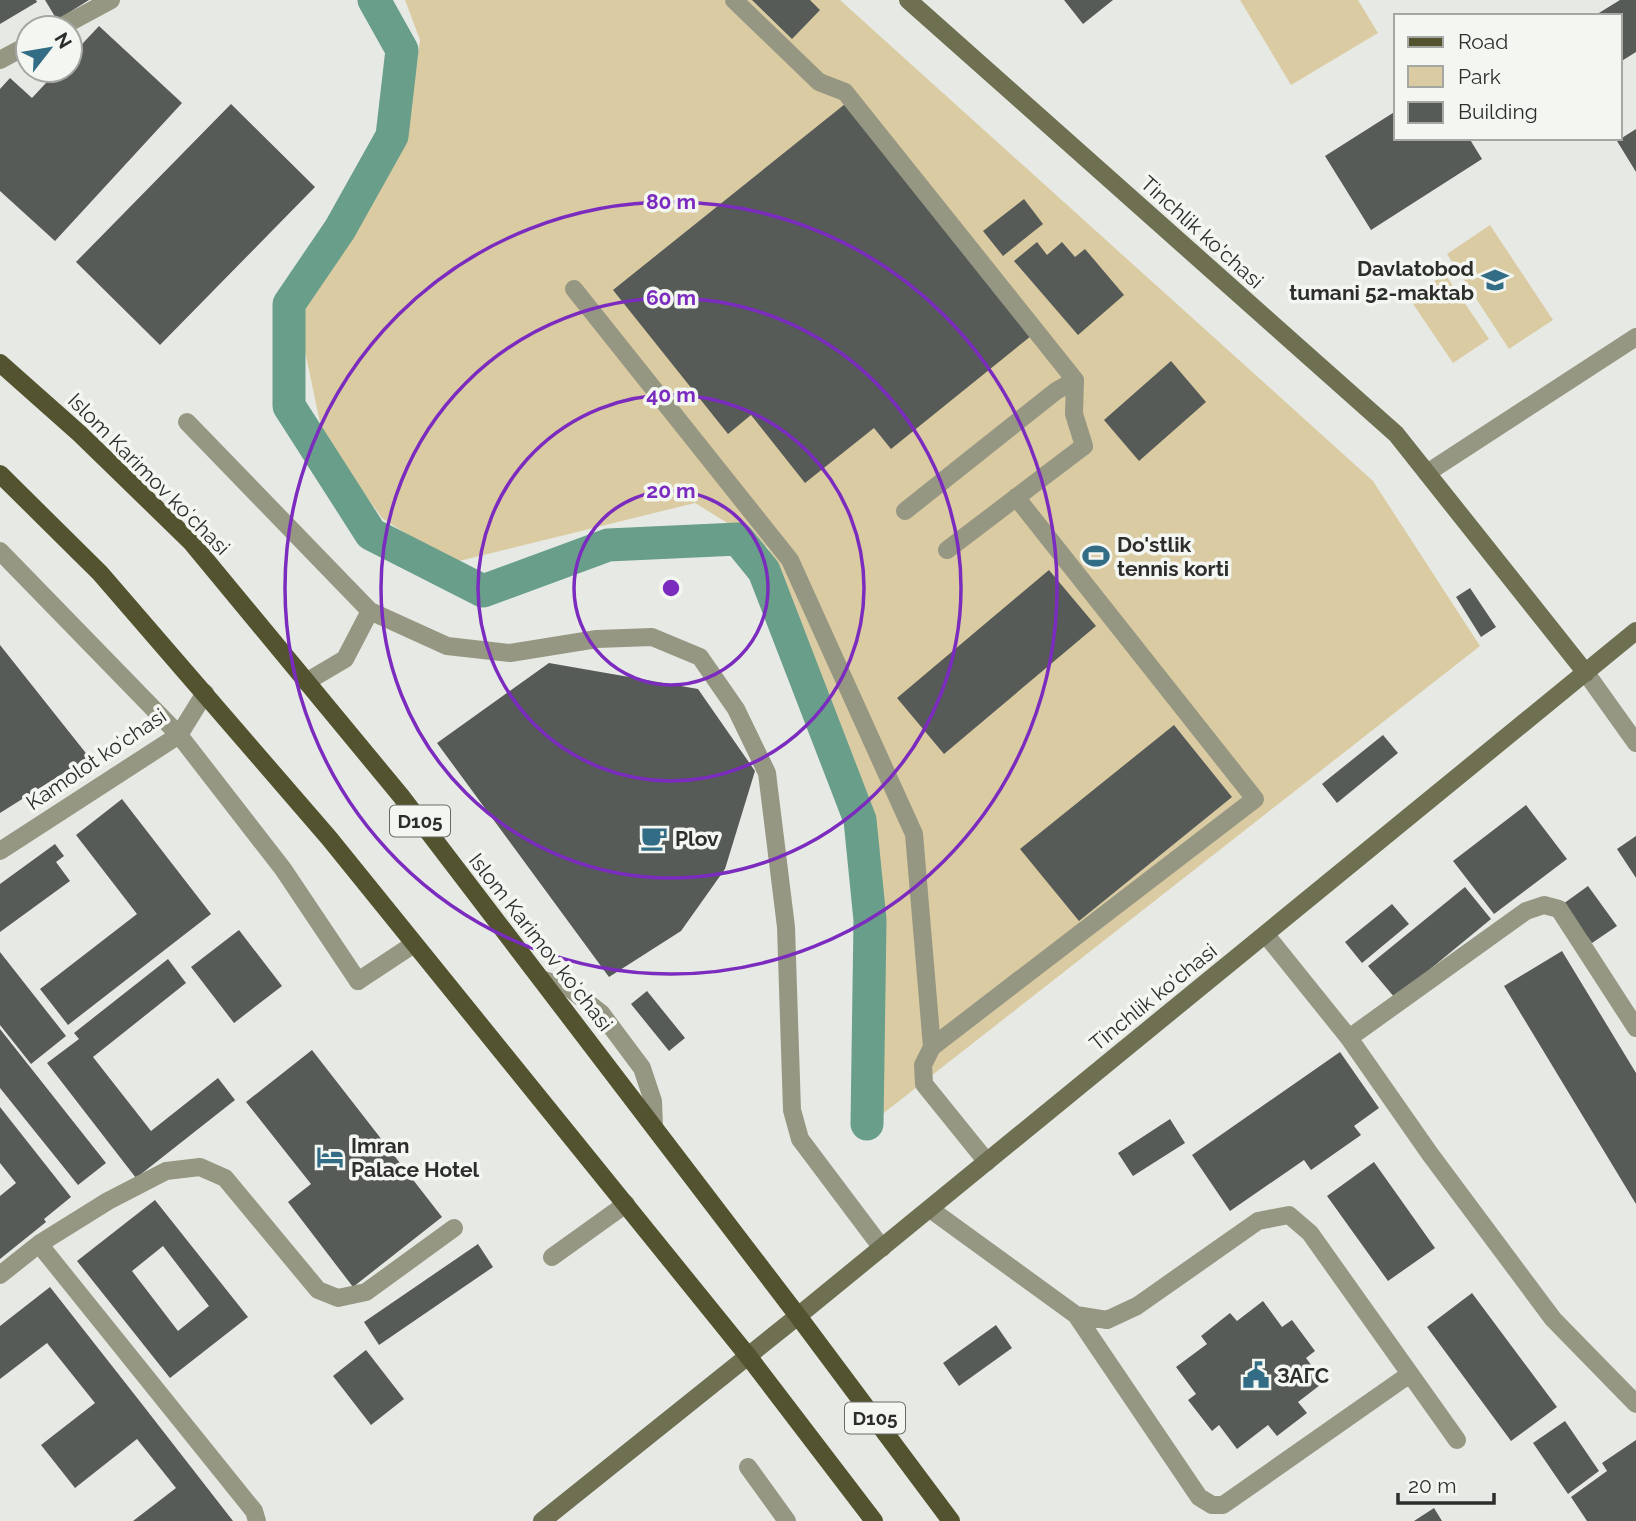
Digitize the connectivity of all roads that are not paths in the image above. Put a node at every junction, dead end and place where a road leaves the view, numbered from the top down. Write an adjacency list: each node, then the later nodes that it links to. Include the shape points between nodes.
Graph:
1 (111, 0): 4 (street)
2 (734, 0): 8 (street, via 819,82 845,92)
3 (908, 0): 10 (street, Tinchlik ko'chasi, via 1395,434)
4 (84, 15)
5 (574, 289): 29 (street, via 790,560 914,834)
6 (1636, 337): 10 (street)
7 (0, 363): 19 (main road, Islom Karimov koʻchasi / D105, via 191,542)
8 (1074, 380): 12 (street, via 1074,414 1084,446); 13 (street)
9 (187, 422): 16 (street)
10 (1427, 473): 18 (street, Tinchlik ko'chasi)
11 (0, 474): 20 (main road, D105, via 100,573)
12 (1016, 497): 14 (street); 29 (street, via 1255,799)
13 (905, 511)
14 (947, 550)
15 (0, 551): 21 (street)
16 (370, 611): 19 (street, via 345,659); 36 (street, via 447,646 510,653 597,639 652,637 700,657 736,709 767,773 786,927 792,1110 800,1139)
17 (1636, 631): 18 (street, Tinchlik ko'chasi)
18 (1586, 673): 22 (street); 24 (street, Tinchlik ko'chasi)
19 (306, 682): 26 (main road, Islom Karimov koʻchasi / D105, via 401,796)
20 (205, 693): 21 (street, Kamolot koʻchasi); 25 (main road, D105)
21 (180, 735): 23 (street, Kamolot koʻchasi); 25 (street, via 283,869 358,981)
22 (1636, 743)
23 (0, 851)
24 (1266, 935): 28 (street); 31 (street, Tinchlik ko'chasi)
25 (414, 944): 32 (main road, D105)
26 (541, 979): 30 (main road, Islom Karimov koʻchasi / D105); 30 (street, via 569,988 601,1013 642,1068 653,1101)
27 (1636, 1028): 28 (street, via 1559,909 1544,905 1526,911)
28 (1349, 1038): 43 (street, via 1553,1319)
29 (932, 1046): 31 (street, via 923,1066 924,1084)
30 (654, 1127): 40 (main road, Islom Karimov koʻchasi / D105)
31 (987, 1162): 33 (street, Tinchlik ko'chasi)
32 (626, 1203): 37 (street); 41 (main road, D105)
33 (930, 1209): 36 (street, Tinchlik ko'chasi); 39 (street)
34 (454, 1228): 35 (street, via 366,1292 338,1298 318,1290 225,1178 200,1167 166,1171)
35 (39, 1244): 38 (street); 46 (street, via 254,1511)
36 (882, 1248): 40 (street, Tinchlik ko'chasi)
37 (552, 1256)
38 (0, 1275)
39 (1076, 1315): 42 (street, via 1107,1320 1137,1306 1258,1222 1289,1215 1310,1233); 42 (street, via 1199,1497 1212,1505 1223,1505)
40 (798, 1316): 41 (street, Tinchlik ko'chasi); 50 (main road, Islom Karimov koʻchasi / D105)
41 (748, 1356): 47 (street, Tinchlik ko'chasi); 49 (main road, D105)
42 (1410, 1374): 44 (street)
43 (1636, 1404)
44 (1457, 1440)
45 (748, 1466): 48 (street)
46 (257, 1521)
47 (542, 1521)
48 (787, 1521)
49 (874, 1521)
50 (951, 1521)

